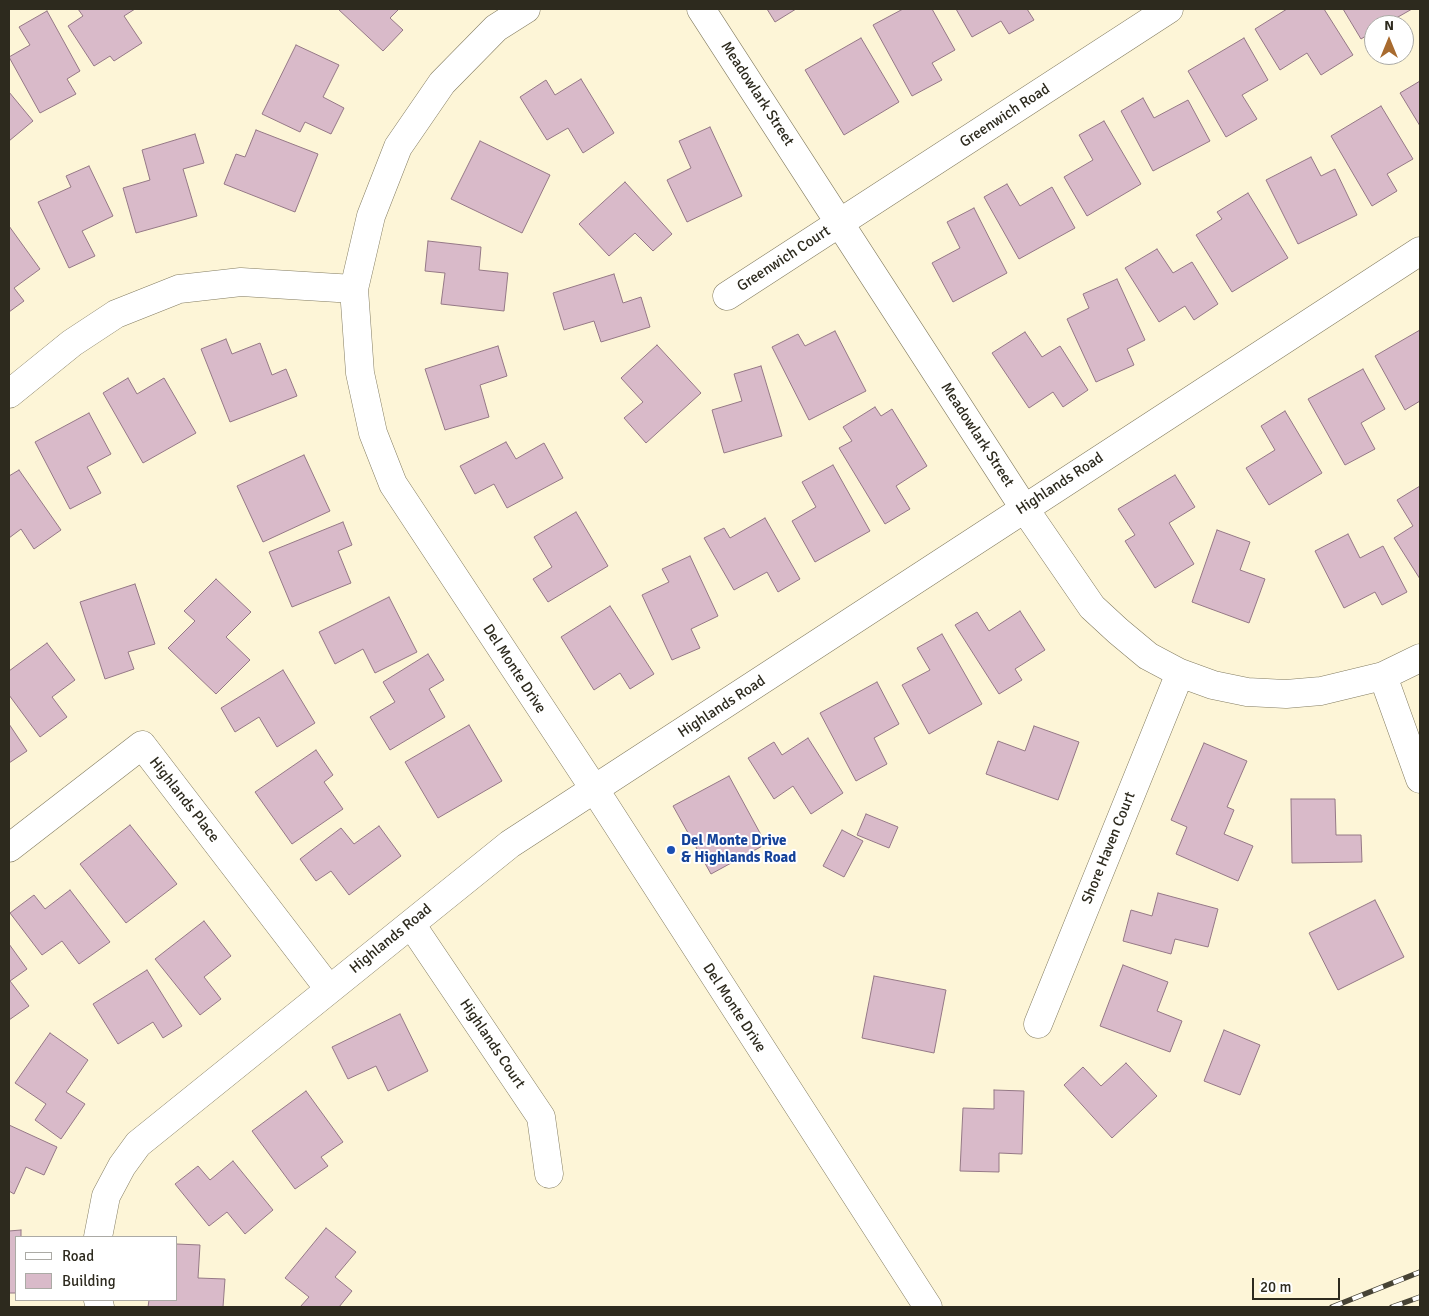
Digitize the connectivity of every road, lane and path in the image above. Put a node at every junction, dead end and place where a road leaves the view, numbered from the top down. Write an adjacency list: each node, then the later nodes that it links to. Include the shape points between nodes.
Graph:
1 (526, 9): 6 (street, Del Monte Drive, via 496,28 442,83 398,146 371,216)
2 (701, 9): 4 (street, Meadowlark Street)
3 (1170, 9): 4 (street, Greenwich Road)
4 (840, 222): 7 (street, Greenwich Court); 9 (street, Meadowlark Street)
5 (1420, 251): 9 (street, Highlands Road)
6 (354, 289): 8 (street, via 241,282 179,289 116,314 72,343); 14 (street, Del Monte Drive, via 360,374 373,433 393,484)
7 (728, 296)
8 (9, 394)
9 (1024, 508): 11 (street, Meadowlark Street, via 1092,607 1148,656); 14 (street, Highlands Road)
10 (1420, 658): 12 (street, Meadowlark Street)
11 (1180, 673): 12 (street, Meadowlark Street, via 1213,685 1247,692 1286,694 1322,691); 18 (street, Shore Haven Court)
12 (1383, 676): 13 (street)
13 (1420, 779)
14 (595, 790): 16 (street, Highlands Road, via 510,844); 21 (street, Del Monte Drive)
15 (9, 848): 17 (street, Highlands Place, via 142,745)
16 (411, 924): 17 (street, Highlands Road); 19 (street, Highlands Court, via 541,1117)
17 (329, 989): 20 (street, Highlands Road, via 138,1144 106,1196)
18 (1038, 1024)
19 (549, 1174)
20 (98, 1236)
21 (928, 1307)

